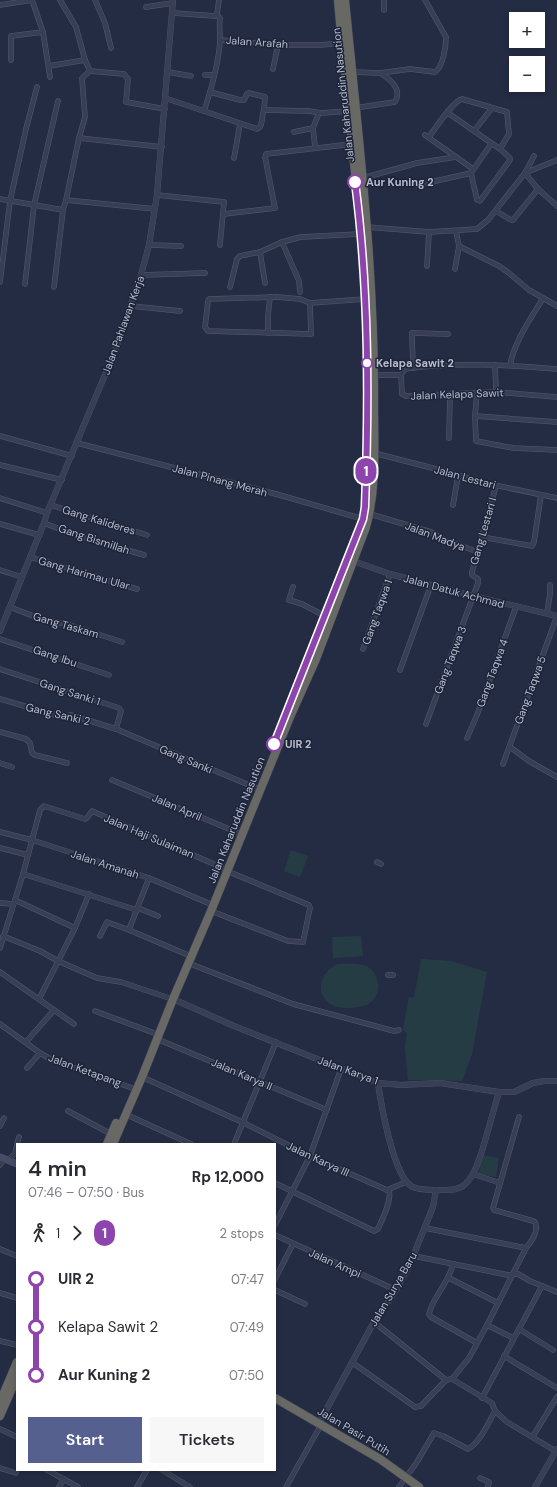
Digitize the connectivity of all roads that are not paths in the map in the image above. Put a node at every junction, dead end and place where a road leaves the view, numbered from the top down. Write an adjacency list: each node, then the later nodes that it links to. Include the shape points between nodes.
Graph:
1 (32, 0): 10 (street); 15 (street)
2 (60, 0): 21 (street, via 76,27)
3 (95, 0): 19 (street, via 105,23)
4 (219, 0): 14 (street)
5 (338, 0): 17 (highway, Jalan Kaharuddin Nasution)
6 (345, 0): 26 (highway, Jalan Kaharuddin Nasution)
7 (384, 0): 12 (street)
8 (425, 0): 27 (street, via 446,37 439,69 435,72 410,69)
9 (173, 2): 11 (street); 13 (street, Jalan Pahlawan Kerja)
10 (0, 5)
11 (146, 7)
12 (384, 10)
13 (173, 13): 14 (street); 25 (street, Jalan Pahlawan Kerja)
14 (217, 15): 16 (street, via 220,18)
15 (42, 32): 20 (street, via 11,36); 22 (street)
16 (220, 40): 18 (street, Jalan Arafah); 29 (street, Jalan Arafah)
17 (342, 43): 18 (street, Jalan Arafah); 38 (highway, Jalan Kaharuddin Nasution)
18 (278, 45): 23 (street)
19 (111, 48)
20 (11, 60)
21 (85, 60): 22 (street); 24 (street)
22 (48, 66): 31 (street)
23 (273, 69)
24 (90, 71): 37 (street, via 124,74 128,79 126,102); 47 (street, via 81,80 85,115)
25 (168, 72): 30 (street); 34 (street, Jalan Pahlawan Kerja)
26 (352, 72): 27 (street); 38 (highway, Jalan Kaharuddin Nasution)
27 (380, 73): 38 (street, via 391,80 397,89 395,102)
28 (205, 75): 29 (street)
29 (214, 75): 33 (street, Jalan Arafah)
30 (191, 76)
31 (50, 77)
32 (37, 87): 65 (street)
33 (210, 92): 39 (street, via 240,100 244,100 249,93 265,97); 40 (street, Jalan Arafah)
34 (165, 98): 37 (street, Jalan Pahlawan Kerja); 40 (street)
35 (58, 101): 66 (street)
36 (492, 108): 42 (street, via 461,99); 45 (street); 52 (street, via 508,113 508,134)
37 (165, 109): 50 (street, Jalan Pahlawan Kerja)
38 (352, 109): 41 (street); 48 (highway, Jalan Kaharuddin Nasution); 59 (highway, Jalan Kaharuddin Nasution)
39 (264, 110): 41 (street); 43 (street, via 259,128)
40 (204, 111): 43 (street)
41 (319, 113): 44 (street)
42 (448, 113): 45 (street); 54 (street, via 427,136)
43 (240, 124): 55 (street)
44 (313, 128): 46 (street); 51 (street)
45 (474, 131): 49 (street)
46 (294, 132)
47 (79, 138): 50 (street); 64 (street)
48 (352, 144): 51 (street); 75 (highway, Jalan Kaharuddin Nasution)
49 (491, 144): 52 (street); 57 (street)
50 (162, 147): 62 (street, Jalan Pahlawan Kerja)
51 (314, 147): 71 (street, via 265,155 275,208)
52 (500, 148): 57 (street, via 510,160 480,201 477,200)
53 (534, 156): 58 (street)
54 (456, 157): 57 (street); 59 (street, via 410,165)
55 (234, 158)
56 (557, 160): 58 (street)
57 (472, 171): 60 (street)
58 (525, 173): 61 (street); 70 (street)
59 (363, 178): 72 (highway, Jalan Kaharuddin Nasution)
60 (418, 185)
61 (538, 189): 67 (street); 70 (street, via 513,220)
62 (157, 195): 68 (street, Jalan Pahlawan Kerja); 71 (street, via 223,201)
63 (0, 199): 65 (street)
64 (66, 200): 68 (street); 69 (street)
65 (10, 201): 66 (street); 86 (street)
66 (34, 205): 69 (street); 87 (street)
67 (557, 206)
68 (155, 209): 77 (street, Jalan Pahlawan Kerja)
69 (63, 210): 89 (street)
70 (496, 211): 73 (street, via 477,229)
71 (224, 214): 78 (street)
72 (368, 227): 74 (street); 101 (highway, Jalan Kaharuddin Nasution)
73 (456, 231): 74 (street); 80 (street)
74 (429, 232): 82 (street)
75 (360, 234): 76 (street, via 301,237); 94 (highway, Jalan Kaharuddin Nasution)
76 (282, 242): 81 (street); 91 (street, via 299,281)
77 (149, 244): 79 (street); 85 (street, Jalan Pahlawan Kerja)
78 (220, 245)
79 (180, 246)
80 (459, 246): 83 (street); 93 (street, via 509,273 526,288)
81 (260, 252): 88 (street); 90 (street, via 237,258)
82 (427, 266)
83 (455, 269)
84 (205, 273): 85 (street)
85 (141, 274): 96 (street, Jalan Pahlawan Kerja)
86 (0, 282)
87 (25, 284)
88 (265, 284)
89 (54, 287)
90 (230, 287)
91 (300, 292)
92 (270, 297): 95 (street); 99 (street); 99 (street, via 209,299 205,327 208,331)
93 (543, 298): 97 (street); 103 (street, via 514,350)
94 (365, 299): 95 (street); 101 (highway, Jalan Kaharuddin Nasution)
95 (310, 303): 99 (street, via 311,334)
96 (131, 306): 98 (street); 116 (street, Jalan Pahlawan Kerja)
97 (557, 306)
98 (180, 311)
99 (268, 333)
100 (448, 334): 104 (street, via 412,333)
101 (370, 337): 106 (highway, Jalan Kaharuddin Nasution); 131 (highway, Jalan Kaharuddin Nasution)
102 (495, 365): 103 (street); 104 (street); 109 (street)
103 (510, 365): 105 (street)
104 (412, 368): 107 (street, via 404,370)
105 (557, 369)
106 (374, 375): 107 (street); 118 (highway, Jalan Kaharuddin Nasution)
107 (401, 375): 110 (street, Jalan Kelapa Sawit, via 404,396)
108 (477, 392): 109 (street, Jalan Kelapa Sawit); 110 (street, Jalan Kelapa Sawit); 112 (street)
109 (496, 392): 111 (street, Jalan Kelapa Sawit)
110 (450, 395): 115 (street)
111 (557, 397)
112 (474, 416): 113 (street); 117 (street, via 477,441 513,448)
113 (557, 422)
114 (0, 436): 119 (street)
115 (449, 438)
116 (77, 443): 119 (street, Jalan Pahlawan Kerja); 131 (street, Jalan Pinang Merah)
117 (557, 450)
118 (374, 453): 121 (street, Jalan Lestari); 130 (highway, Jalan Kaharuddin Nasution)
119 (72, 456): 122 (street, Jalan Pahlawan Kerja)
120 (0, 465): 122 (street)
121 (458, 476): 123 (street, Jalan Lestari); 128 (street)
122 (62, 480): 127 (street, Jalan Pahlawan Kerja)
123 (496, 486): 124 (street, Jalan Lestari); 136 (street, Gang Lestari I)
124 (541, 495): 126 (street, Jalan Lestari); 136 (street, via 532,546)
125 (0, 498): 129 (street)
126 (557, 498)
127 (51, 505): 129 (street, Jalan Pahlawan Kerja); 135 (street, Gang Kalideres)
128 (453, 505)
129 (47, 513): 132 (street, Jalan Pahlawan Kerja)
130 (370, 514): 137 (street, Jalan Madya, via 431,532); 140 (highway, Jalan Kaharuddin Nasution)
131 (363, 519): 153 (highway, Jalan Kaharuddin Nasution)
132 (44, 523): 134 (street, Jalan Pahlawan Kerja); 138 (street, Gang Bismillah)
133 (0, 524): 134 (street)
134 (39, 535): 139 (street, Jalan Pahlawan Kerja)
135 (147, 535)
136 (482, 536): 137 (street, Gang Lestari I)
137 (478, 552): 148 (street, Gang Lestari I, via 472,572 478,580)
138 (144, 555)
139 (30, 558): 143 (street, Jalan Pahlawan Kerja); 147 (street, Gang Harimau Ular)
140 (353, 561): 142 (street, Jalan Datuk Achmad); 153 (highway, Jalan Kaharuddin Nasution)
141 (0, 570): 143 (street)
142 (390, 574): 144 (street, Jalan Datuk Achmad); 157 (street, Gang Taqwa 1)
143 (22, 577): 149 (street, Jalan Pahlawan Kerja)
144 (431, 585): 148 (street, Jalan Datuk Achmad); 159 (street)
145 (550, 585): 151 (street)
146 (293, 587): 153 (street, via 289,600)
147 (137, 589)
148 (474, 596): 150 (street, Jalan Datuk Achmad); 162 (street, Gang Taqwa 3)
149 (10, 607): 154 (street, Jalan Pahlawan Kerja); 156 (street, Gang Taskam, via 38,618 70,625)
150 (516, 607): 151 (street, Jalan Datuk Achmad); 165 (street, Gang Taqwa 4)
151 (547, 613): 152 (street, Jalan Datuk Achmad)
152 (557, 616): 166 (street, Gang Taqwa 5)
153 (328, 617): 173 (highway, Jalan Kaharuddin Nasution); 175 (highway, Jalan Kaharuddin Nasution)
154 (0, 631)
155 (0, 639): 160 (street, Gang Ibu)
156 (122, 642)
157 (363, 649)
158 (0, 669): 163 (street, Gang Sanki 1, via 119,708 121,711)
159 (400, 670)
160 (109, 675)
161 (0, 699): 163 (street, Gang Sanki 2, via 62,717 71,715)
162 (426, 724)
163 (116, 729): 173 (street, Gang Sanki)
164 (0, 732): 168 (street, via 26,739 35,755)
165 (467, 738)
166 (510, 747): 169 (street, Gang Taqwa 5); 171 (street)
167 (0, 763): 170 (street)
168 (67, 763)
169 (503, 764)
170 (12, 767)
171 (557, 777)
172 (112, 780): 175 (street, Jalan April)
173 (256, 788): 175 (highway, Jalan Kaharuddin Nasution)
174 (0, 832): 176 (street, Jalan Amanah)
175 (240, 834): 179 (highway, Jalan Kaharuddin Nasution)
176 (32, 840): 178 (street); 179 (street, Jalan Haji Sulaiman, via 40,810 44,806 84,819 92,811); 181 (street, Jalan Amanah)
177 (0, 848): 178 (street)
178 (28, 855): 180 (street)
179 (225, 869): 185 (highway, Jalan Kaharuddin Nasution); 187 (highway, Jalan Kaharuddin Nasution); 187 (street, via 309,905 304,942 288,941)
180 (23, 874): 182 (street); 183 (street)
181 (149, 878): 185 (street, Jalan Amanah); 186 (street)
182 (89, 894): 186 (street); 189 (street)
183 (14, 902): 184 (street); 189 (street); 191 (street)
184 (0, 903)
185 (208, 903): 194 (highway, Jalan Kaharuddin Nasution)
186 (137, 909): 188 (street); 190 (street)
187 (211, 912): 194 (highway, Jalan Kaharuddin Nasution)
188 (158, 916)
189 (74, 928): 195 (street)
190 (129, 928): 192 (street, via 107,922); 194 (street)
191 (3, 936): 193 (street); 195 (street)
192 (100, 936)
193 (0, 948)
194 (188, 959): 197 (highway, Jalan Kaharuddin Nasution); 203 (street, via 293,1004)
195 (58, 961): 197 (street, via 97,978 121,982); 198 (street)
196 (0, 972): 198 (street)
197 (171, 998): 204 (highway, Jalan Kaharuddin Nasution); 206 (street, Jalan Karya 1)
198 (39, 1000): 199 (street)
199 (54, 1010): 202 (street); 205 (street)
200 (95, 1011): 204 (street, Jalan Karya II)
201 (0, 1024): 205 (street, Jalan Ketapang)
202 (74, 1024)
203 (399, 1030)
204 (156, 1036): 207 (highway, Jalan Kaharuddin Nasution); 212 (street, Jalan Karya II)
205 (26, 1042): 208 (street, Jalan Ketapang)
206 (276, 1042): 210 (street, Jalan Karya 1); 212 (street)
207 (149, 1050): 211 (highway, Jalan Kaharuddin Nasution); 215 (highway, Jalan Kaharuddin Nasution)
208 (40, 1053): 209 (street); 215 (street, Jalan Ketapang, via 59,1063)
209 (27, 1068)
210 (341, 1069): 214 (street, Jalan Karya 1); 217 (street)
211 (142, 1077): 219 (highway, Jalan Kaharuddin Nasution); 222 (street, Jalan Karya III)
212 (260, 1081): 217 (street, Jalan Karya II); 222 (street)
213 (557, 1081): 216 (street, Jalan Karya 1, via 534,1083 514,1092)
214 (378, 1083): 216 (street, Jalan Karya 1, via 440,1083); 237 (street, via 384,1122)
215 (132, 1088): 224 (highway, Jalan Kaharuddin Nasution)
216 (499, 1092): 236 (street)
217 (327, 1110): 232 (street)
218 (68, 1111): 224 (street)
219 (126, 1114): 228 (highway, Jalan Kaharuddin Nasution); 229 (street)
220 (519, 1117): 238 (street)
221 (4, 1118): 223 (street)
222 (244, 1123): 230 (street); 232 (street, Jalan Karya III)
223 (0, 1126)
224 (111, 1134): 227 (highway, Jalan Kaharuddin Nasution)
225 (19, 1137): 226 (street)
226 (17, 1143)
227 (107, 1143)
228 (113, 1143)
229 (189, 1143)
230 (234, 1143)
231 (16, 1148): 233 (street, via 15,1153)
232 (310, 1156): 240 (street, Jalan Karya III); 242 (street)
233 (4, 1159): 234 (main road); 235 (street)
234 (16, 1164)
235 (0, 1165)
236 (473, 1174): 238 (street); 241 (street, via 464,1186)
237 (406, 1182): 240 (street); 241 (street, via 414,1187)
238 (500, 1183): 247 (street, via 493,1209 537,1224 535,1235)
239 (276, 1184): 242 (street)
240 (387, 1190): 242 (street, via 390,1195 388,1203 376,1231)
241 (436, 1190): 244 (street, Jalan Surya Baru)
242 (291, 1191): 243 (street)
243 (276, 1223)
244 (425, 1228): 247 (street); 250 (street, Jalan Surya Baru)
245 (276, 1236): 246 (street, Jalan Ampi)
246 (293, 1244): 253 (street); 257 (street, Jalan Ampi)
247 (526, 1248): 252 (street)
248 (0, 1249): 249 (street)
249 (16, 1256)
250 (414, 1256): 251 (street); 257 (street, Jalan Surya Baru)
251 (453, 1264): 252 (street); 254 (street)
252 (513, 1274): 255 (street); 261 (street)
253 (276, 1278)
254 (448, 1278): 261 (street); 268 (street, via 429,1314)
255 (542, 1286): 258 (street); 265 (street)
256 (276, 1290): 262 (street)
257 (396, 1290): 263 (street, Jalan Surya Baru)
258 (557, 1292)
259 (0, 1293): 260 (street)
260 (16, 1298)
261 (498, 1303): 264 (street)
262 (305, 1304)
263 (374, 1322): 272 (street, Jalan Surya Baru); 276 (street)
264 (487, 1325): 266 (street); 268 (street)
265 (519, 1329): 266 (street); 270 (street)
266 (513, 1338): 271 (street)
267 (0, 1341): 269 (street)
268 (477, 1343): 275 (street)
269 (16, 1345)
270 (553, 1350)
271 (504, 1356): 278 (street); 280 (street)
272 (353, 1363): 276 (street, via 415,1407 421,1406); 285 (street, Jalan Surya Baru)
273 (16, 1364): 277 (highway)
274 (16, 1379): 284 (highway)
275 (452, 1379): 276 (street); 280 (street)
276 (446, 1380)
277 (4, 1384): 282 (highway)
278 (557, 1388)
279 (557, 1397): 287 (street)
280 (482, 1398): 283 (street, via 492,1403)
281 (276, 1399): 285 (highway, Jalan Pasir Putih)
282 (0, 1402)
283 (495, 1412): 287 (street, via 507,1422); 295 (street, via 471,1448 468,1449 434,1433)
284 (0, 1416)
285 (320, 1424): 295 (highway, Jalan Pasir Putih); 302 (street)
286 (0, 1430): 288 (street)
287 (533, 1436): 289 (street)
288 (16, 1437)
289 (557, 1451): 306 (street)
290 (0, 1468): 294 (street)
291 (49, 1471): 297 (street)
292 (146, 1471): 300 (street)
293 (164, 1471): 301 (street)
294 (16, 1473)
295 (406, 1477): 303 (street); 304 (highway, Jalan Pasir Putih)
296 (480, 1478): 305 (street, via 489,1482)
297 (64, 1479): 298 (street); 299 (street)
298 (60, 1487)
299 (78, 1487)
300 (136, 1487)
301 (190, 1487)
302 (286, 1487)
303 (399, 1487)
304 (419, 1487)
305 (488, 1487)
306 (535, 1487)

